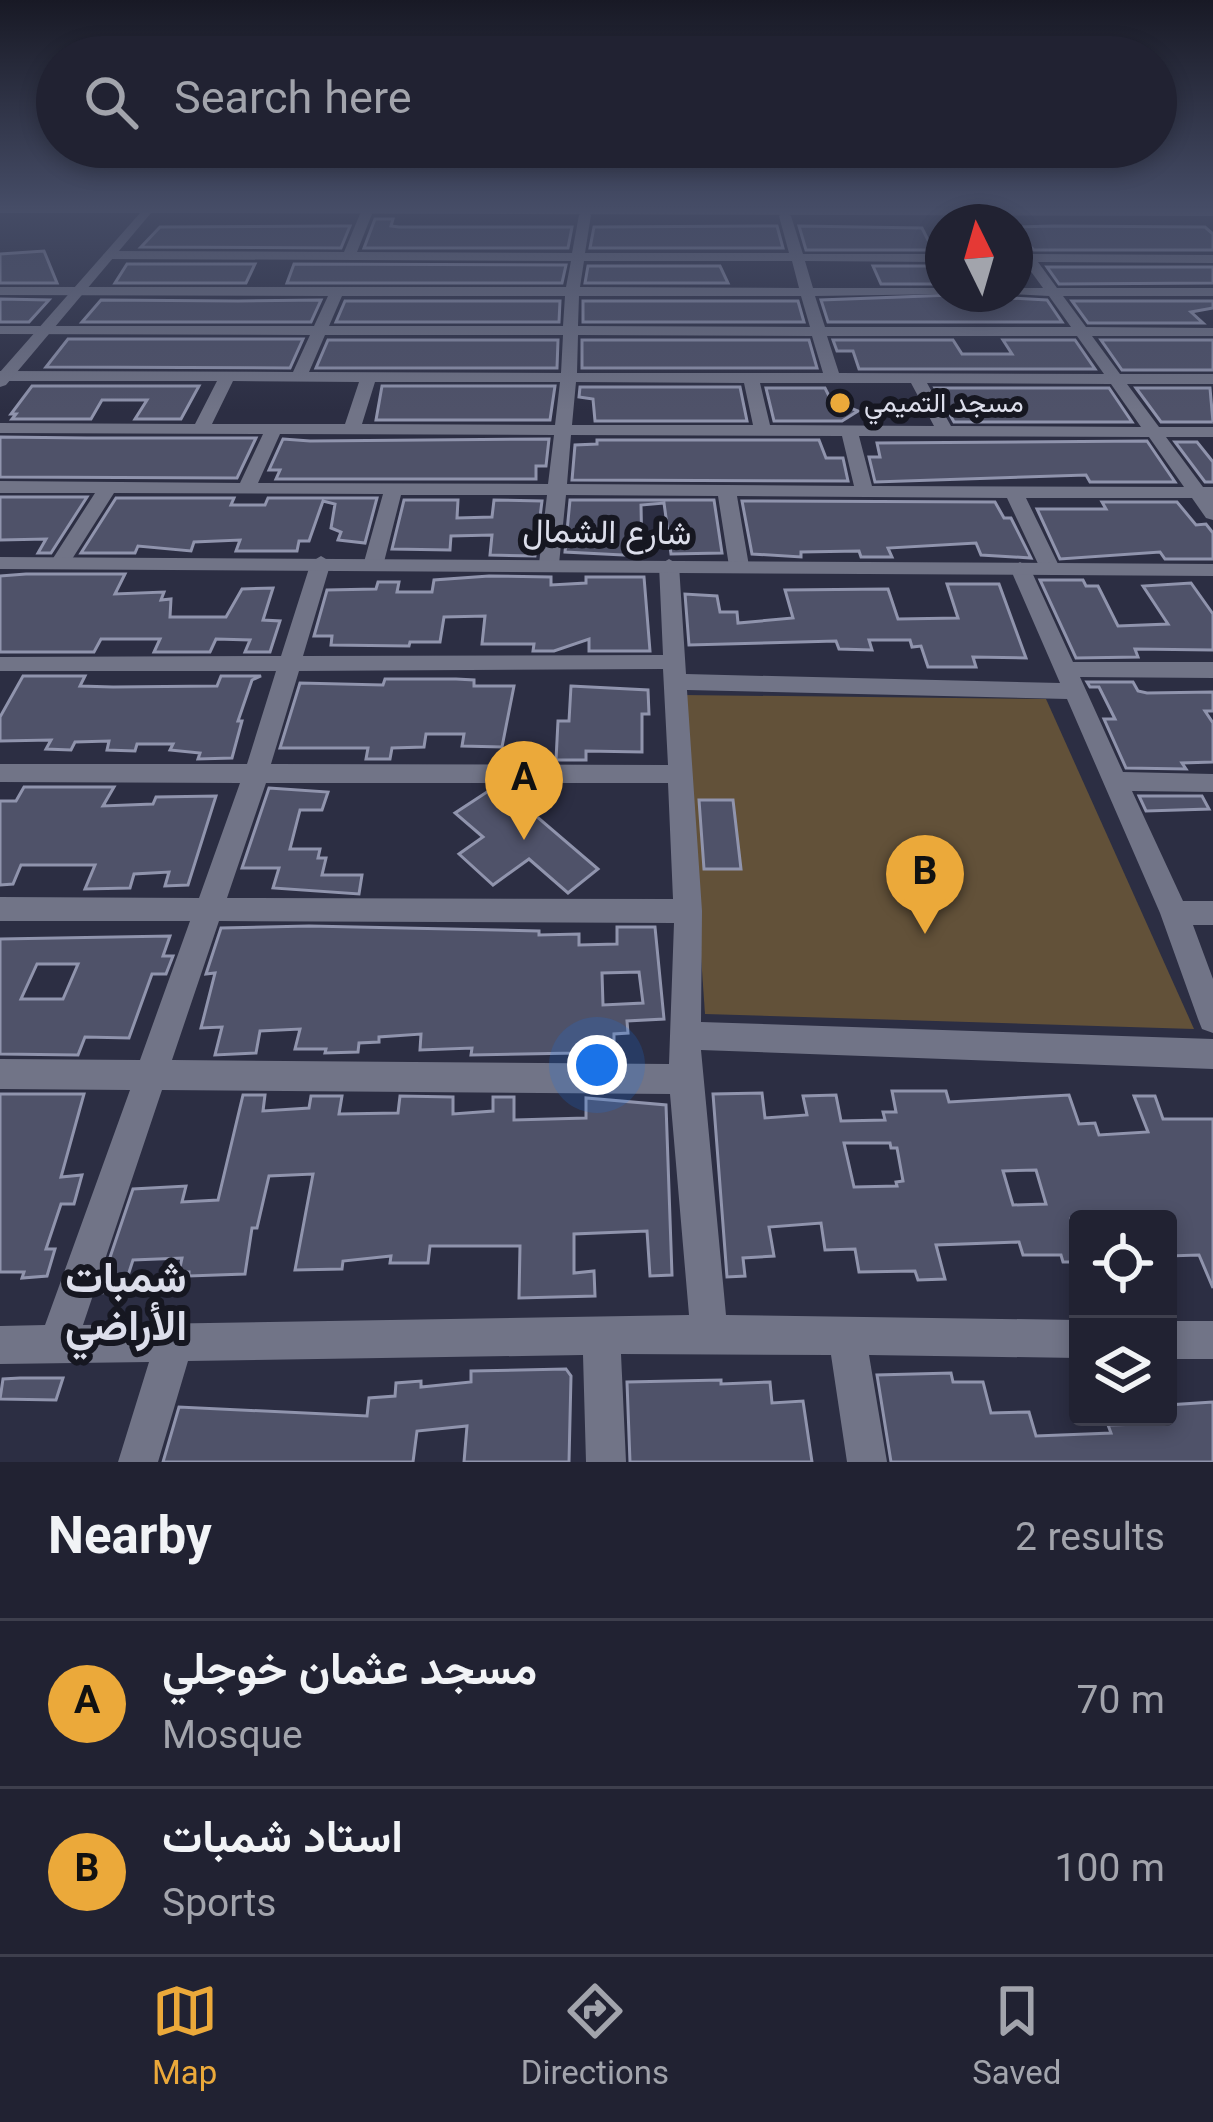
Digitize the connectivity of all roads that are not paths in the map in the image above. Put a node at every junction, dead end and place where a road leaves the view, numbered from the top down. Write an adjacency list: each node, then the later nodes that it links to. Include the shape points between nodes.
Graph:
1 (93, 274): 9 (street)
2 (282, 274): 15 (street)
3 (412, 274): 17 (street)
4 (576, 274): 18 (street)
5 (738, 274): 19 (street)
6 (802, 274): 10 (street)
7 (1035, 274): 13 (street)
8 (0, 291): 9 (street)
9 (78, 291): 15 (street); 21 (street)
10 (806, 292): 11 (street); 19 (street); 22 (street)
11 (925, 292)
12 (1033, 292): 13 (street)
13 (1050, 292): 14 (street); 23 (street)
14 (1213, 292)
15 (268, 293): 16 (street)
16 (336, 293): 17 (street); 24 (street)
17 (407, 293): 18 (street)
18 (572, 293): 19 (street); 25 (street)
19 (741, 293)
20 (0, 330): 21 (street)
21 (45, 330): 24 (street); 32 (street)
22 (819, 331): 23 (street); 25 (street); 30 (street)
23 (1078, 331): 26 (street); 35 (street)
24 (317, 332): 25 (street); 33 (street)
25 (572, 332): 28 (street)
26 (1213, 332)
27 (227, 377): 32 (street); 33 (street); 39 (street)
28 (569, 377): 29 (street); 34 (street); 40 (street)
29 (751, 377): 30 (street); 42 (street)
30 (832, 377): 31 (street)
31 (916, 377): 35 (street); 43 (street)
32 (2, 378)
33 (298, 378): 34 (street)
34 (368, 378): 37 (street)
35 (1112, 379): 36 (street); 45 (street)
36 (1213, 380)
37 (353, 427): 40 (street); 41 (street)
38 (0, 428): 39 (street)
39 (201, 428): 41 (street)
40 (562, 428): 42 (street); 48 (street)
41 (274, 429): 50 (street)
42 (762, 430): 44 (street)
43 (945, 430): 44 (street); 45 (street)
44 (849, 431): 53 (street)
45 (1151, 432): 46 (street); 55 (street)
46 (1213, 433)
47 (0, 487): 49 (street)
48 (555, 487): 51 (street); 52 (street); 61 (street)
49 (107, 489): 50 (street); 60 (street)
50 (246, 489): 52 (street)
51 (726, 489): 53 (street); 63 (street)
52 (394, 490): 58 (street)
53 (864, 490): 54 (street)
54 (1014, 492): 55 (street); 65 (street)
55 (1205, 493): 56 (street)
56 (1213, 514)
57 (321, 562): 58 (street, شارع الشمال); 60 (street, شارع الشمال); 68 (street)
58 (374, 562): 61 (street, شارع الشمال)
59 (0, 563): 60 (street, شارع الشمال)
60 (61, 563)
61 (549, 563): 62 (street, شارع الشمال)
62 (669, 565): 63 (street, شارع الشمال); 70 (street)
63 (739, 566): 64 (street, شارع الشمال)
64 (1019, 568): 65 (street, شارع الشمال); 71 (street)
65 (1050, 568): 66 (street, شارع الشمال)
66 (1213, 570)
67 (0, 664): 68 (street)
68 (288, 666): 70 (street); 74 (street)
69 (1213, 670): 71 (street)
70 (676, 672): 71 (street); 73 (street)
71 (1067, 680): 75 (street)
72 (0, 773): 74 (street)
73 (681, 773): 74 (street); 78 (street)
74 (255, 776): 79 (street)
75 (1115, 781): 76 (street); 81 (street)
76 (1213, 783)
77 (0, 909): 79 (street)
78 (688, 911): 79 (street); 83 (street)
79 (206, 912): 86 (street)
80 (1213, 913): 81 (street)
81 (1174, 914): 82 (street)
82 (1213, 1019)
83 (684, 1035): 84 (street); 87 (street)
84 (1213, 1054)
85 (0, 1074): 86 (street)
86 (151, 1076): 87 (street); 96 (street)
87 (686, 1078): 88 (street)
88 (709, 1334): 89 (street); 90 (street)
89 (601, 1335): 92 (street); 98 (street)
90 (847, 1336): 91 (street); 99 (street)
91 (1069, 1339)
92 (175, 1340): 96 (street); 97 (street)
93 (1177, 1340): 94 (street)
94 (1213, 1340)
95 (0, 1345): 96 (street)
96 (56, 1347)
97 (138, 1462)
98 (607, 1462)
99 (867, 1462)

